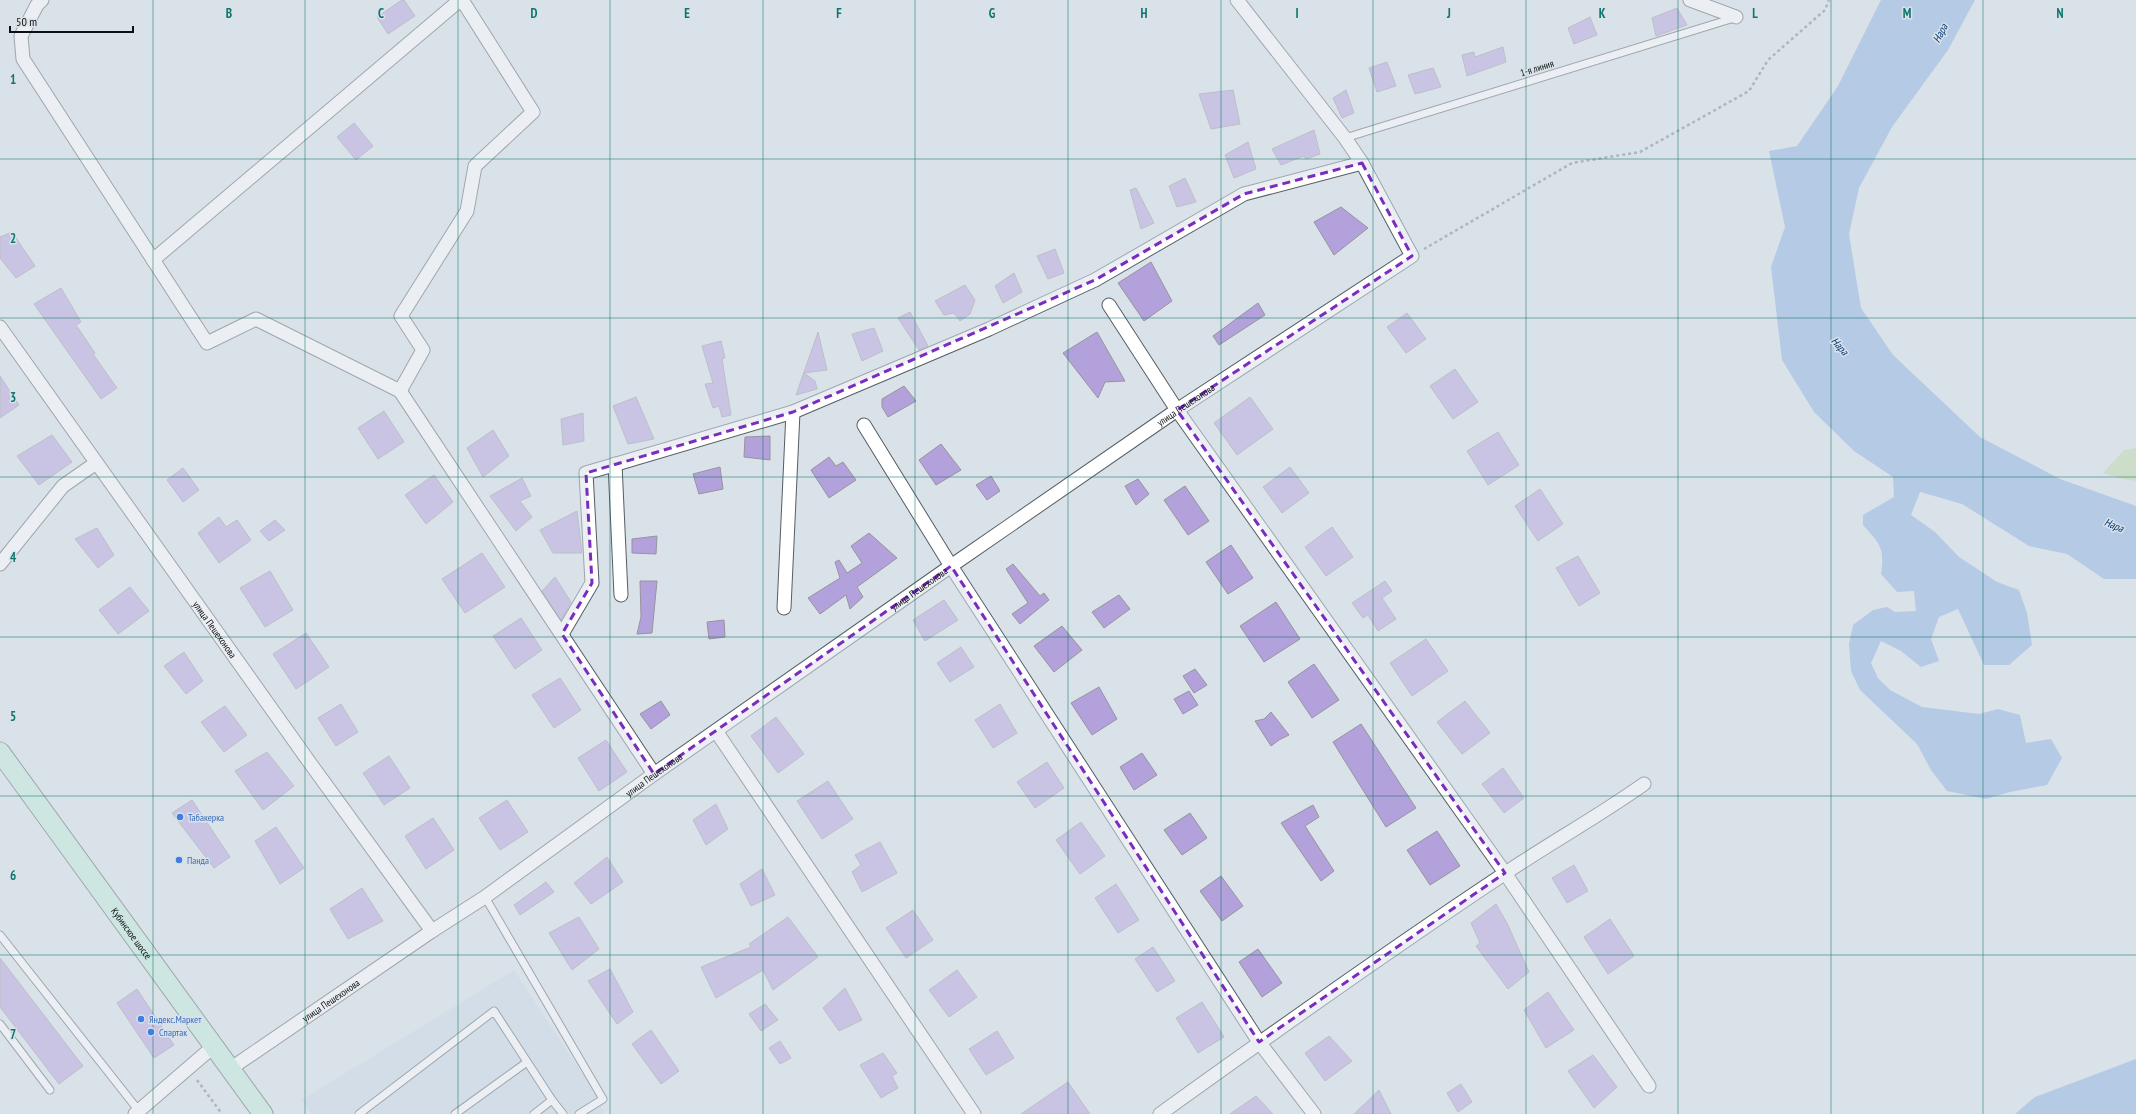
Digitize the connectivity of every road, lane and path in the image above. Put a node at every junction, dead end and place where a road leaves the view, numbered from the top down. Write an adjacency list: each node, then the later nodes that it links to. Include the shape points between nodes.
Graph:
1 (42, 0): 10 (street, via 21,36 23,59)
2 (461, 0): 10 (street); 13 (street, via 533,112 475,166 467,211 401,316 423,350)
3 (1237, 0): 7 (street)
4 (1690, 0): 6 (street)
5 (1829, 0): 9 (path, via 1825,10 1768,60 1749,91 1640,152 1572,163)
6 (1736, 17): 7 (lane, 1-я линия)
7 (1345, 138): 8 (street)
8 (1362, 163): 9 (street); 15 (street, via 1244,194 1095,280 989,329)
9 (1412, 256): 14 (street, улица Пешехонова)
10 (153, 260): 13 (street, via 207,343 256,319)
11 (1109, 306): 14 (street)
12 (0, 327): 17 (street, улица Пешехонова)
13 (400, 391): 23 (street)
14 (1177, 410): 20 (street, улица Пешехонова); 28 (street)
15 (793, 412): 18 (street); 22 (street)
16 (864, 424): 20 (street)
17 (96, 463): 19 (street, via 63,486); 30 (street, улица Пешехонова)
18 (615, 464): 21 (street); 23 (street, via 586,473 592,583)
19 (0, 564)
20 (951, 566): 24 (street, улица Пешехонова); 33 (street)
21 (621, 595)
22 (784, 608)
23 (562, 634): 26 (street)
24 (716, 731): 26 (street, улица Пешехонова); 49 (street)
25 (1, 754): 34 (main road, Кубинское шоссе)
26 (654, 774): 29 (street, улица Пешехонова)
27 (1644, 784): 28 (street)
28 (1505, 873): 33 (street); 38 (street)
29 (485, 897): 30 (street, улица Пешехонова); 48 (lane, via 603,1099)
30 (432, 931): 37 (street, улица Пешехонова)
31 (0, 935): 41 (lane)
32 (0, 1024): 39 (lane)
33 (1259, 1042): 50 (street); 51 (street)
34 (214, 1046): 36 (street); 37 (main road, Кубинское шоссе)
35 (527, 1062): 40 (lane); 44 (lane, via 494,1012); 45 (lane)
36 (189, 1068): 41 (street); 42 (path)
37 (230, 1069): 43 (main road, Кубинское шоссе)
38 (1649, 1086)
39 (50, 1090)
40 (552, 1100): 46 (lane); 47 (lane)
41 (137, 1113)
42 (222, 1114)
43 (263, 1114)
44 (359, 1114)
45 (455, 1114)
46 (534, 1114)
47 (563, 1114)
48 (579, 1114)
49 (974, 1114)
50 (1160, 1114)
51 (1314, 1114)

